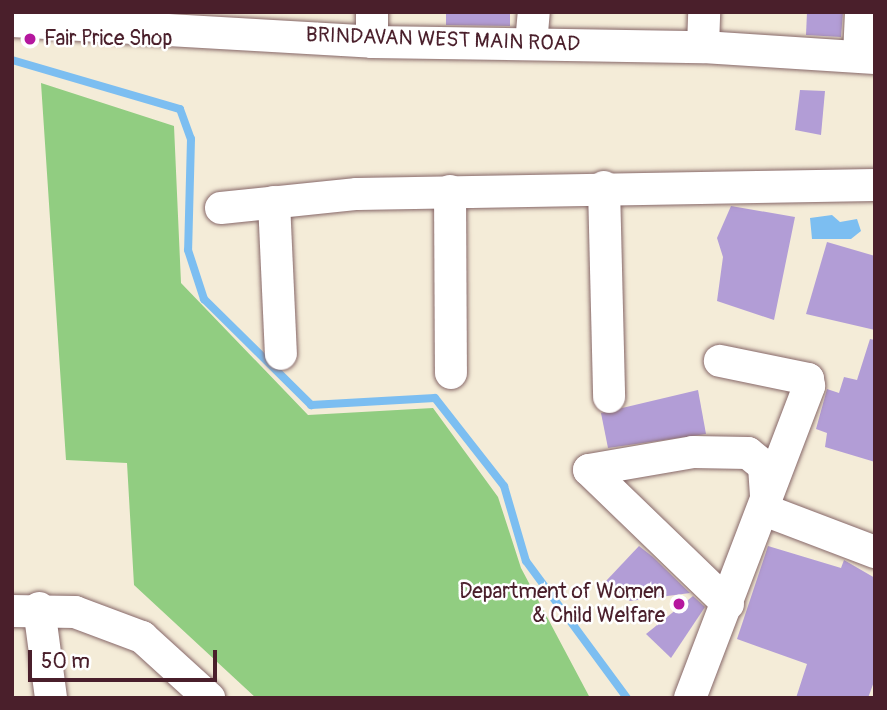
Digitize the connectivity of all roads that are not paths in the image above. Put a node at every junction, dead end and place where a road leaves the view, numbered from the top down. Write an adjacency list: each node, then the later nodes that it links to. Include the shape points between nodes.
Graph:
1 (534, 12): 8 (street)
2 (704, 12): 9 (street)
3 (861, 12): 10 (street)
4 (123, 17): 5 (street, BRINDAVAN WEST MAIN ROAD); 6 (street, BRINDAVAN WEST MAIN ROAD)
5 (12, 21)
6 (280, 23): 7 (street, BRINDAVAN WEST MAIN ROAD)
7 (372, 27): 8 (street, BRINDAVAN WEST MAIN ROAD)
8 (531, 44): 9 (street, BRINDAVAN WEST MAIN ROAD)
9 (703, 47): 10 (street, BRINDAVAN WEST MAIN ROAD)
10 (867, 57)
11 (875, 184): 12 (street)
12 (604, 187): 13 (street); 19 (street)
13 (450, 191): 14 (street); 18 (street)
14 (274, 202): 15 (street); 16 (street)
15 (221, 208)
16 (281, 354)
17 (720, 361): 20 (street, via 808,379)
18 (451, 373)
19 (609, 397)
20 (767, 511): 21 (street); 22 (street); 22 (street, via 764,466 748,453 693,452 589,470)
21 (875, 552)
22 (728, 604): 26 (street)
23 (26, 610): 24 (street); 25 (street, via 75,612 142,637)
24 (51, 698)
25 (209, 698)
26 (691, 698)

